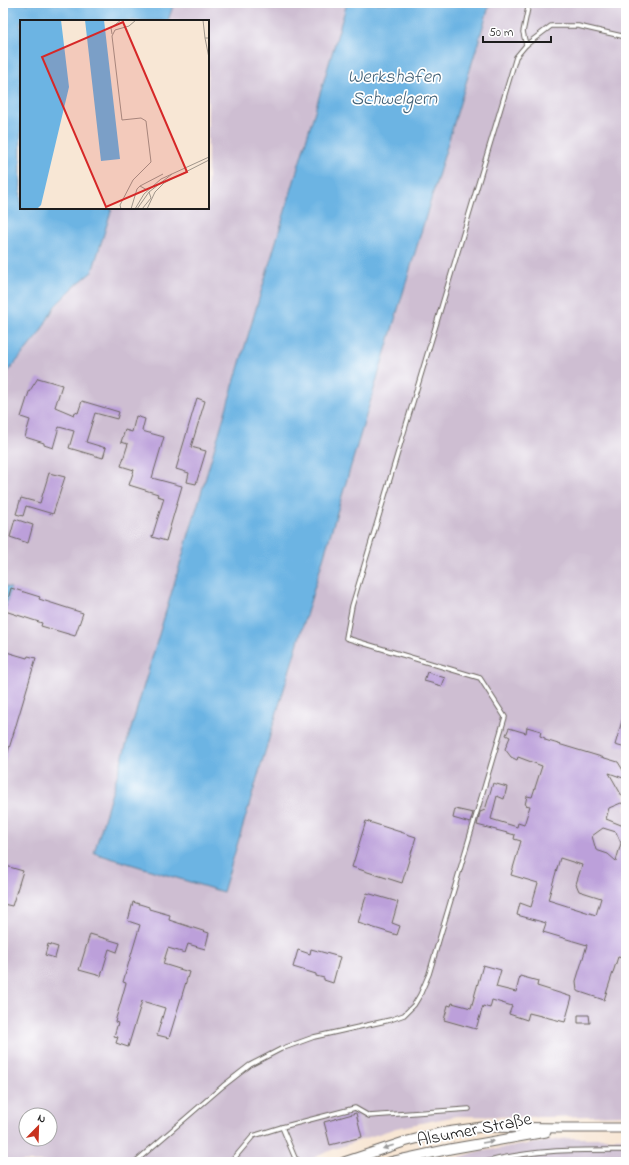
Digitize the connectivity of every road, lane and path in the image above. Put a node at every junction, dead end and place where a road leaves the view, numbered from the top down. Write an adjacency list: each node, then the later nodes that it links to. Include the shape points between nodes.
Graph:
1 (529, 3): 3 (lane, via 523,32)
2 (626, 37): 3 (lane, via 578,26 551,26)
3 (526, 45): 10 (lane, via 516,57 354,598 346,638 480,678 505,717 429,974 420,996 404,1015 314,1037 281,1049 250,1065)
4 (469, 1109): 5 (lane, via 370,1116 355,1108)
5 (282, 1127): 9 (lane); 11 (lane, via 254,1136)
6 (565, 1128): 7 (street, Alsumer Straße); 13 (street, Alsumer Straße, one-way to 13, via 482,1126 439,1132); 14 (street, Alsumer Straße, one-way to 6)
7 (626, 1128)
8 (626, 1150): 15 (lane, via 533,1153)
9 (295, 1160): 12 (lane)
10 (135, 1162)
11 (231, 1162)
12 (301, 1162)
13 (344, 1162)
14 (390, 1162)
15 (486, 1162)

